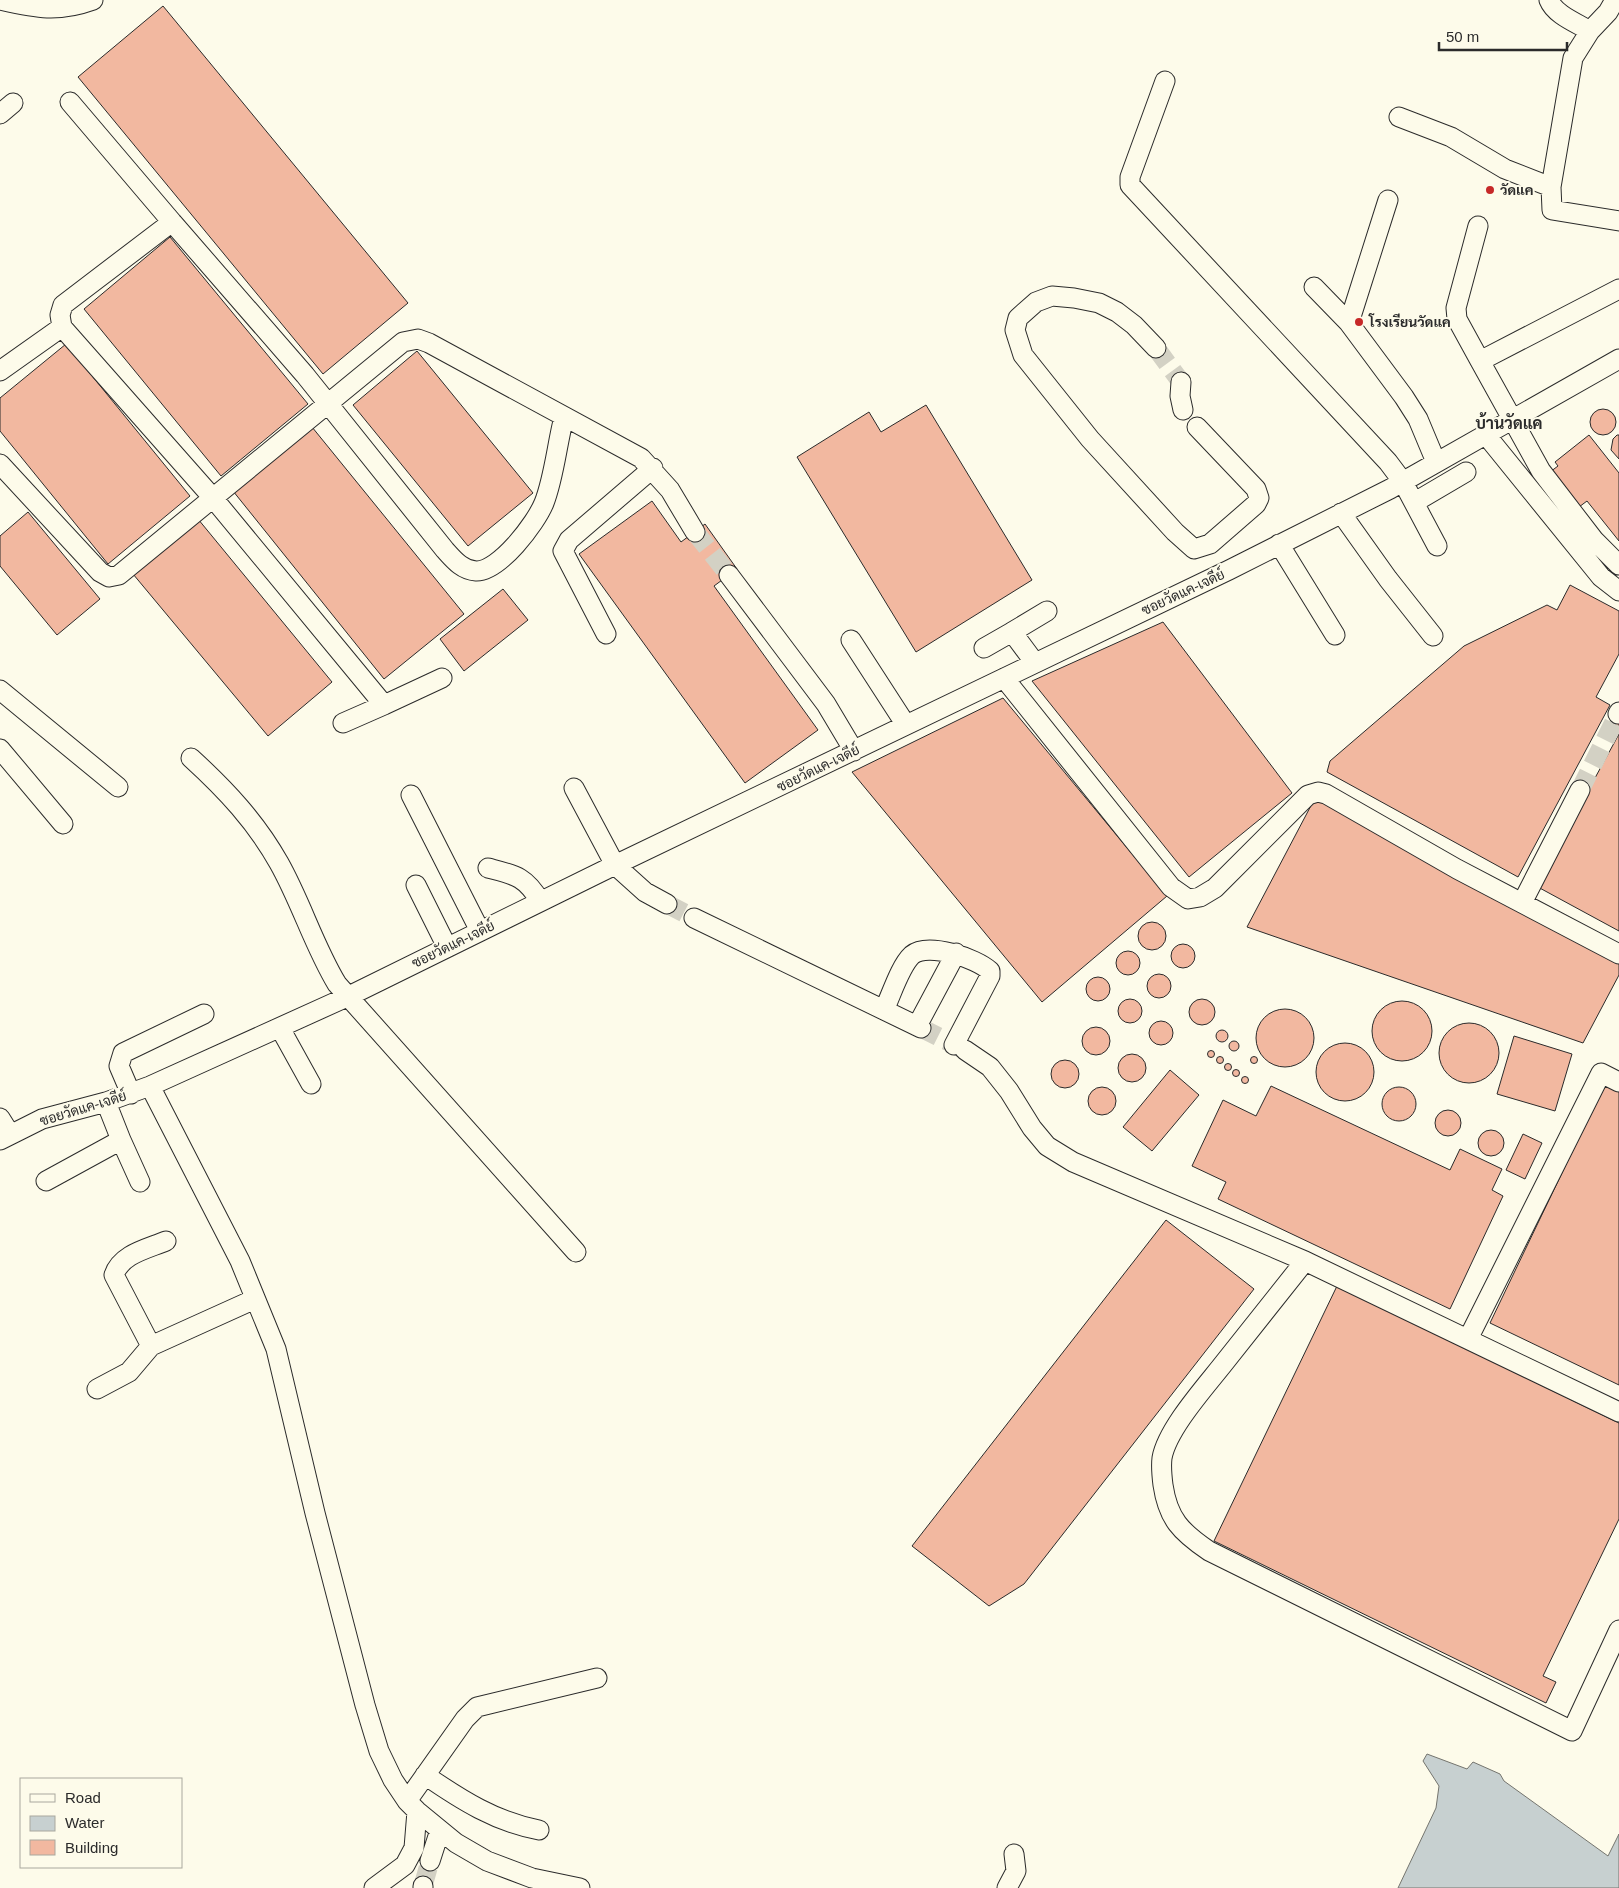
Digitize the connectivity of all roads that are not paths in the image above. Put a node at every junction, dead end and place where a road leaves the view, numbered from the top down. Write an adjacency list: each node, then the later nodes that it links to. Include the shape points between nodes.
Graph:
1 (0, 0): 2 (street, via 35,8 69,8)
2 (93, 0)
3 (1549, 0): 5 (street, via 1562,14)
4 (1615, 0): 5 (street)
5 (1590, 31): 9 (street, via 1573,58)
6 (1165, 81): 33 (street, via 1130,177 1130,185 1347,416)
7 (70, 102): 12 (street)
8 (1399, 117): 9 (street, via 1450,137 1504,169)
9 (1551, 187): 11 (street, via 1552,210)
10 (1388, 200): 16 (street)
11 (1619, 221)
12 (172, 222): 17 (street, via 63,305 60,315); 23 (street)
13 (1478, 226): 20 (street, via 1456,308 1457,319)
14 (1314, 287): 16 (street)
15 (1619, 289): 20 (street)
16 (1349, 323): 29 (street, via 1418,419)
17 (62, 327): 21 (street); 34 (street)
18 (1156, 348): 38 (street, via 1117,312 1099,303 1074,298 1052,296 1036,302 1018,318 1015,330 1024,355 1090,439 1189,546 1201,548)
19 (1619, 360): 26 (street, ซอยวัดแค-เจดีย์)
20 (1480, 361): 26 (street)
21 (0, 371)
22 (1181, 382): 24 (street)
23 (328, 404): 25 (street, via 403,342 418,339 429,342); 25 (street, via 444,550 460,566 475,571 487,569 505,557 544,504); 34 (street)
24 (1183, 410)
25 (564, 417): 31 (street, via 623,447)
26 (1514, 420): 28 (street, ซอยวัดแค-เจดีย์); 41 (street, via 1541,471 1594,540)
27 (1197, 427): 38 (street, via 1256,489 1259,498)
28 (1486, 435): 29 (street, ซอยวัดแค-เจดีย์); 44 (street, via 1601,578)
29 (1436, 462): 33 (street, ซอยวัดแค-เจดีย์)
30 (0, 464): 34 (street, via 100,572 109,576 119,575)
31 (653, 468): 37 (street); 47 (street, via 569,540 563,551)
32 (1466, 472): 35 (street)
33 (1403, 482): 35 (street); 36 (street, ซอยวัดแค-เจดีย์)
34 (213, 498): 56 (street)
35 (1415, 502): 40 (street)
36 (1341, 513): 39 (street, ซอยวัดแค-เจดีย์); 49 (street)
37 (696, 532)
38 (1210, 544): 42 (street)
39 (1279, 544): 42 (street, ซอยวัดแค-เจดีย์); 48 (street)
40 (1437, 546)
41 (1619, 565)
42 (1229, 570): 52 (street, ซอยวัดแค-เจดีย์)
43 (729, 575): 60 (street, via 826,704)
44 (1619, 591)
45 (1047, 611): 46 (street)
46 (1012, 632): 51 (street); 52 (street)
47 (606, 634)
48 (1335, 635)
49 (1434, 636)
50 (850, 640): 58 (street)
51 (984, 648)
52 (1035, 663): 54 (street, ซอยวัดแค-เจดีย์)
53 (442, 678): 56 (street)
54 (1004, 678): 58 (street, ซอยวัดแค-เจดีย์); 71 (street, via 1171,887 1188,899 1200,897 1215,888 1308,795 1318,792)
55 (0, 690): 62 (street)
56 (384, 705): 57 (street)
57 (343, 723)
58 (906, 725): 60 (street, ซอยวัดแค-เจดีย์)
59 (0, 749): 66 (street)
60 (854, 750): 67 (street, ซอยวัดแค-เจดีย์)
61 (191, 758): 78 (street, via 245,811 279,864 325,963 337,984)
62 (118, 786)
63 (574, 788): 67 (street)
64 (1580, 790): 71 (street)
65 (411, 794): 74 (street)
66 (63, 824)
67 (615, 864): 70 (street, ซอยวัดแค-เจดีย์); 72 (street, via 645,892)
68 (488, 868): 70 (street, via 530,884)
69 (416, 886): 75 (street)
70 (540, 901): 74 (street, ซอยวัดแค-เจดีย์)
71 (1522, 903): 77 (street)
72 (667, 904)
73 (694, 918): 79 (street)
74 (480, 931): 75 (street, ซอยวัดแค-เจดีย์)
75 (447, 947): 78 (street, ซอยวัดแค-เจดีย์)
76 (956, 953): 79 (street, via 921,950 912,955); 79 (street, via 919,1027); 94 (street, via 990,971 959,1048 990,1067 1047,1146 1073,1162)
77 (1619, 954)
78 (349, 996): 81 (street, ซอยวัดแค-เจดีย์); 93 (street)
79 (884, 1010)
80 (204, 1014): 85 (street, via 123,1053 119,1066)
81 (280, 1028): 83 (street); 84 (street, ซอยวัดแค-เจดีย์)
82 (1619, 1082): 96 (street, via 1601,1073)
83 (311, 1084)
84 (150, 1086): 85 (street, ซอยวัดแค-เจดีย์); 95 (street, via 240,1261)
85 (131, 1094): 86 (street, ซอยวัดแค-เจดีย์)
86 (106, 1102): 88 (street, ซอยวัดแค-เจดีย์, via 42,1119); 89 (street)
87 (0, 1118): 88 (street)
88 (5, 1137)
89 (121, 1140): 90 (street); 91 (street)
90 (46, 1181)
91 (140, 1182)
92 (166, 1241): 97 (street, via 129,1256 117,1266 114,1276)
93 (576, 1252)
94 (1305, 1261): 96 (street); 100 (street, via 1194,1400 1170,1437 1162,1458 1162,1480 1166,1503 1175,1523 1209,1551 1572,1731)
95 (255, 1299): 97 (street); 103 (street, via 276,1349 315,1513 379,1751 393,1780)
96 (1468, 1339): 99 (street)
97 (151, 1346): 98 (street, via 129,1372)
98 (96, 1389)
99 (1619, 1412)
100 (1619, 1630)
101 (597, 1678): 102 (street, via 477,1707)
102 (425, 1776): 103 (street); 105 (street, via 477,1809 516,1826)
103 (412, 1806): 104 (street); 108 (street, via 414,1848 406,1865)
104 (440, 1830): 107 (street); 109 (street, via 487,1862 532,1878)
105 (539, 1830)
106 (1014, 1854): 110 (street, via 1016,1871)
107 (430, 1861)
108 (374, 1888)
109 (580, 1888)
110 (1007, 1888)

